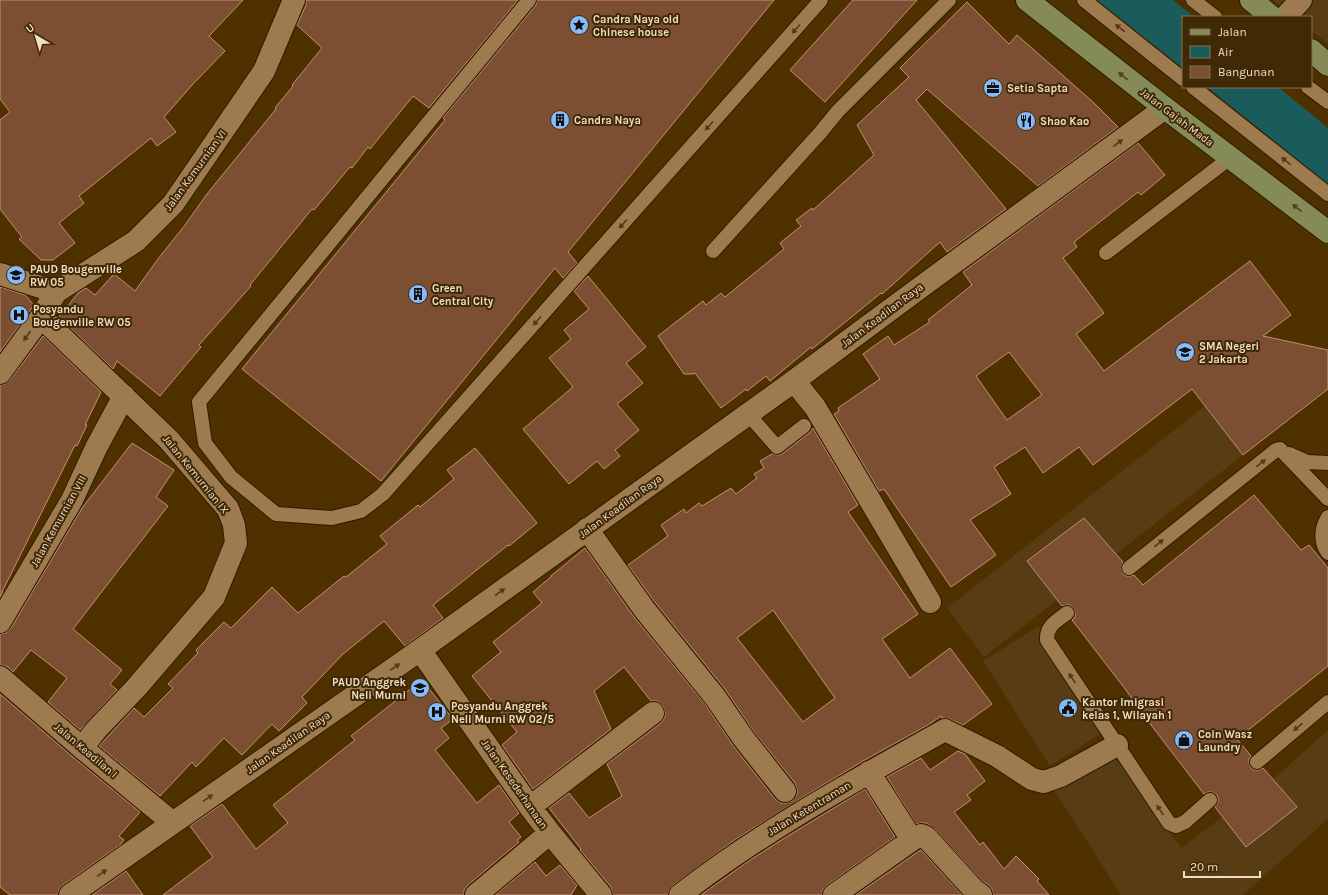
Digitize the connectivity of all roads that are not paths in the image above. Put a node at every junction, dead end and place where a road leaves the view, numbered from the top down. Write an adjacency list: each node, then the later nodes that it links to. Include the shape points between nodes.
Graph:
1 (294, 0): 26 (street, Jalan Kemurnian VI, via 264,71 174,204 136,241)
2 (529, 0): 3 (lane, one-way to 2, via 383,494 361,511 332,518 276,514 230,477 205,442 199,402)
3 (822, 0)
4 (949, 0): 23 (lane, via 838,111)
5 (1027, 0): 19 (main road, Jalan Gajah Mada, one-way to 5)
6 (1084, 0): 15 (lane, one-way to 6)
7 (1193, 0): 10 (lane)
8 (1251, 0): 11 (main road)
9 (1301, 0): 12 (street)
10 (1214, 16)
11 (1271, 16)
12 (1286, 16)
13 (1312, 51): 14 (main road)
14 (1328, 65)
15 (1182, 78)
16 (1194, 88): 21 (lane, one-way to 16)
17 (1309, 88): 18 (lane)
18 (1328, 102)
19 (1165, 108): 20 (main road, Jalan Gajah Mada); 29 (street, Jalan Keadilan Raya, one-way to 19)
20 (1230, 158): 22 (main road, Jalan Gajah Mada, one-way to 20); 24 (lane)
21 (1328, 194)
22 (1328, 232)
23 (713, 251)
24 (1106, 253)
25 (0, 274): 26 (street)
26 (56, 292): 27 (street)
27 (42, 317): 28 (street, one-way to 28); 30 (street, Jalan Kemurnian IX)
28 (0, 373)
29 (794, 381): 31 (street, Jalan Keadilan Raya); 40 (street, via 815,407)
30 (124, 396): 42 (street, Jalan Kemurnian VIII, via 72,500); 48 (street, Jalan Kemurnian IX, via 169,440 228,510 234,525 236,543 214,597)
31 (748, 414): 32 (lane, via 777,447); 37 (street, Jalan Keadilan Raya)
32 (804, 426)
33 (1283, 451): 34 (lane, via 1307,462); 35 (lane); 39 (lane, one-way to 33, via 1276,450)
34 (1328, 463)
35 (1328, 500)
36 (1328, 517): 38 (lane, via 1322,532)
37 (587, 529): 43 (street, Jalan Keadilan Raya, one-way to 37); 51 (street, via 644,609 715,697)
38 (1328, 553)
39 (1128, 568)
40 (930, 602)
41 (1067, 613): 47 (lane, one-way to 41, via 1047,640 1047,632 1051,626)
42 (0, 622)
43 (420, 650): 53 (street, Jalan Kesederhanaan); 54 (street, Jalan Keadilan Raya, one-way to 43)
44 (0, 677): 48 (street, Jalan Keadilan I)
45 (1328, 702): 49 (lane, one-way to 49)
46 (653, 713): 53 (street)
47 (1117, 745): 50 (street, Jalan Ketentraman, via 1044,782 1032,779 997,756 945,730); 52 (lane, one-way to 47, via 1185,822 1176,826 1169,823)
48 (82, 748): 54 (street, Jalan Keadilan I)
49 (1257, 762)
50 (868, 772): 56 (street); 61 (street, Jalan Ketentraman, via 782,823)
51 (785, 791)
52 (1210, 800)
53 (530, 807): 55 (street, Jalan Kesederhanaan)
54 (173, 823): 58 (street, Jalan Keadilan Raya, one-way to 54)
55 (550, 833): 59 (street); 60 (street, Jalan Kesederhanaan)
56 (912, 840): 57 (street, via 921,835 926,837); 62 (street)
57 (975, 893)
58 (70, 895)
59 (476, 895)
60 (601, 895)
61 (680, 895)
62 (834, 895)

